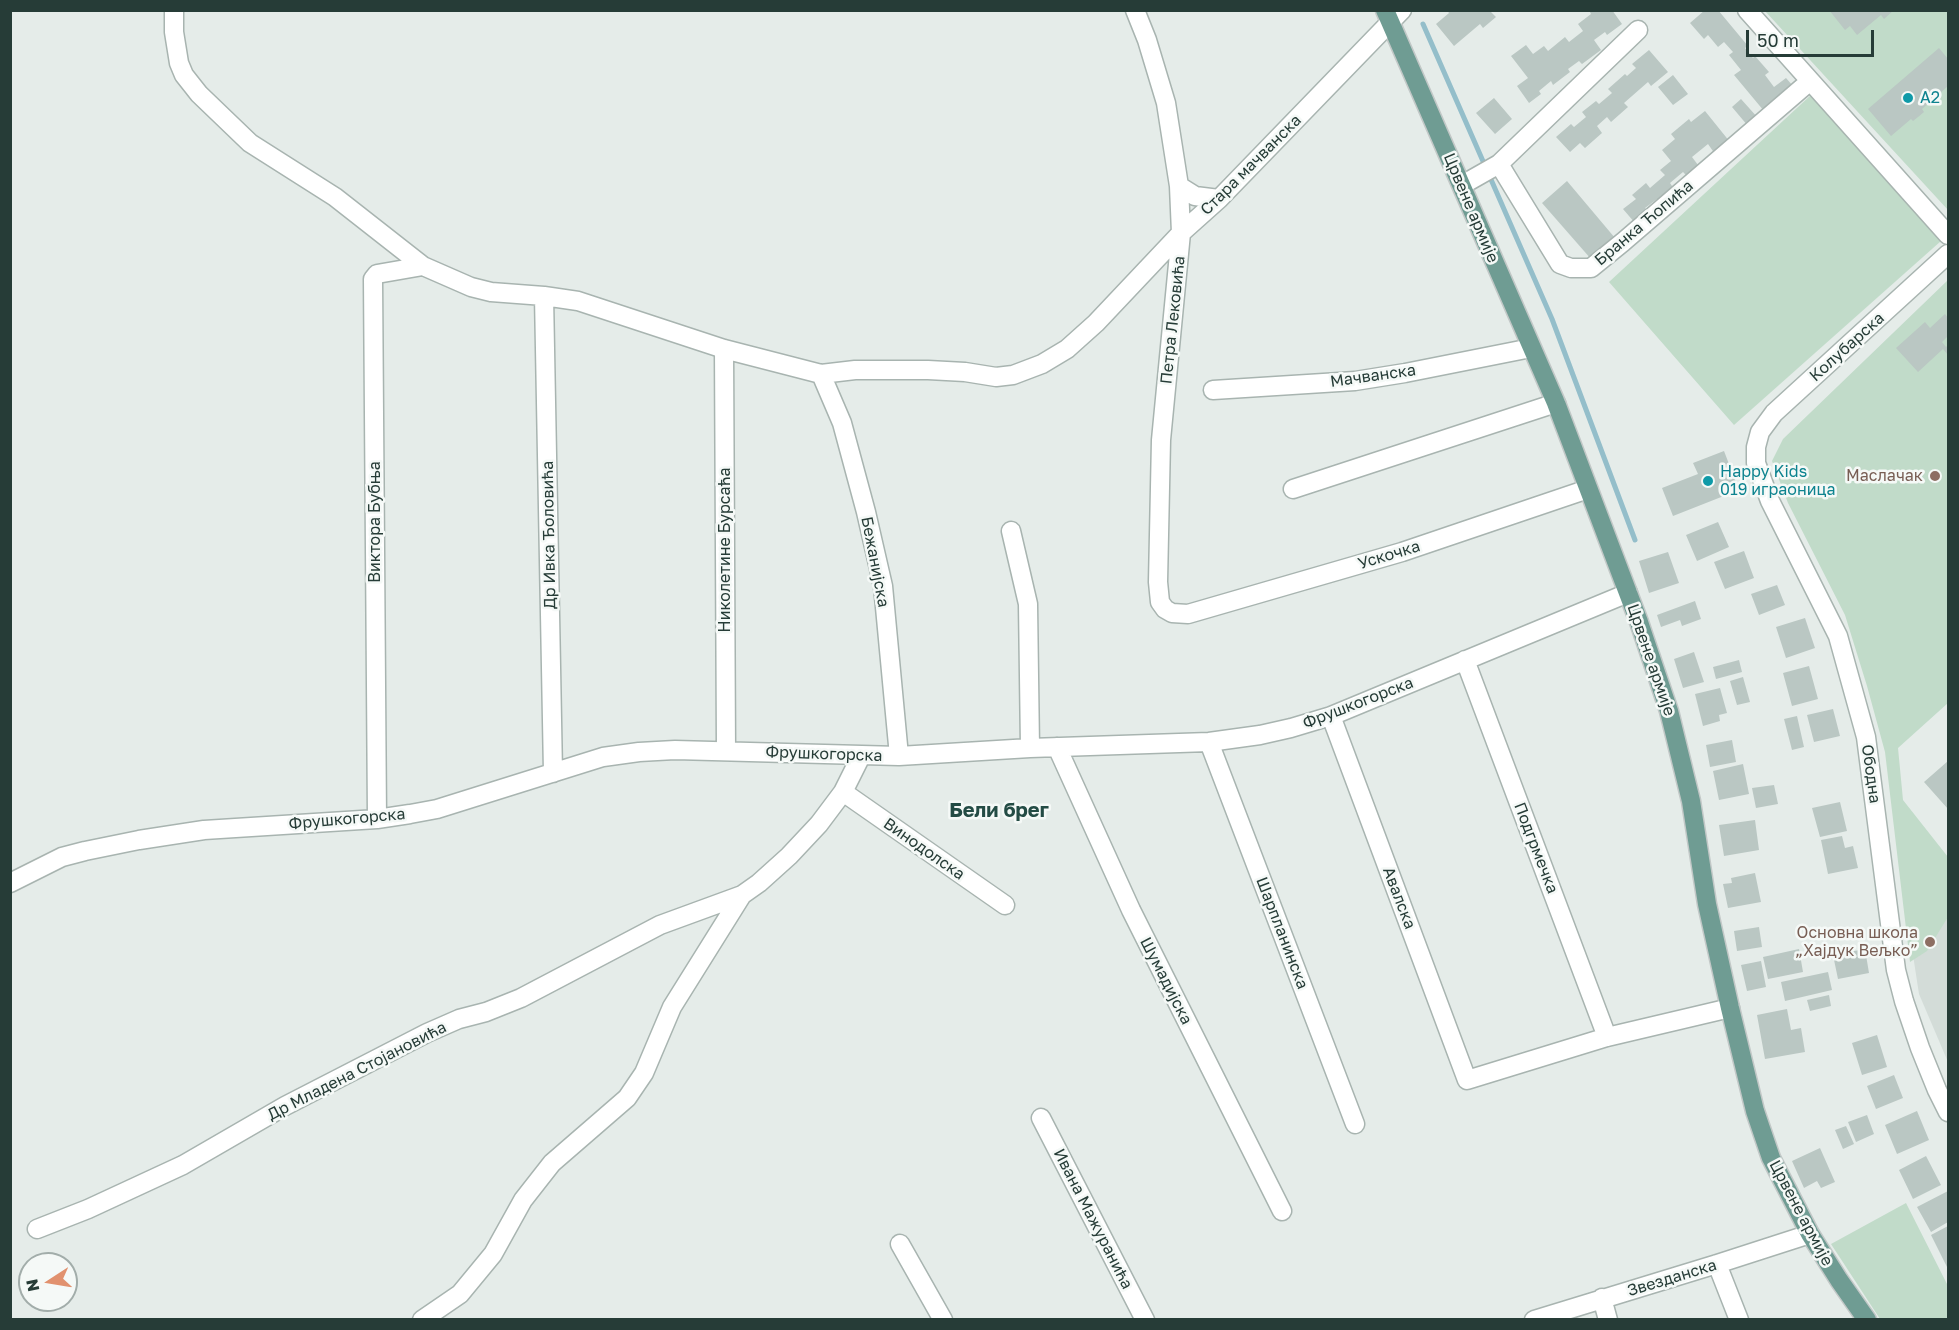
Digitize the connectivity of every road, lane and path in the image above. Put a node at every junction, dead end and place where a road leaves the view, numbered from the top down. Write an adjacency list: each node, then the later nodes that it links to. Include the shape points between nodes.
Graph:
1 (174, 10): 14 (street, via 176,50 184,75 199,94 249,143 335,197)
2 (1136, 10): 9 (street, Петра Лековића, via 1166,103)
3 (1747, 10): 6 (street)
4 (1392, 14): 8 (main road, Црвене армије); 10 (street, Стара мачванска)
5 (1638, 30): 7 (street)
6 (1809, 81): 7 (street, Бранка Ћопића, via 1591,268 1560,264); 12 (street)
7 (1499, 164): 8 (street)
8 (1462, 185): 16 (main road, Црвене армије)
9 (1179, 186): 10 (street, via 1196,196); 11 (street, Петра Лековића)
10 (1219, 199): 11 (street, Стара мачванска)
11 (1181, 233): 18 (street, Стара мачванска, via 1112,307 1067,349 1042,364 996,377 928,370 855,370); 26 (street, Петра Лековића, via 1161,440 1158,582 1160,602 1165,609)
12 (1948, 235)
13 (1948, 254): 21 (street, Колубарска, via 1774,413 1760,432)
14 (423, 266): 15 (street, via 491,292); 37 (street, Виктора Бубња, via 377,274 373,279)
15 (544, 296): 17 (street, via 578,301); 35 (street, Др Ивка Ђоловића)
16 (1531, 348): 19 (street, Мачванска, via 1355,381); 20 (main road, Црвене армије)
17 (724, 350): 18 (street); 32 (street, Николетине Бурсаћа)
18 (821, 375): 34 (street, Бежанијска, via 842,423 883,586)
19 (1213, 390)
20 (1556, 403): 22 (street); 23 (main road, Црвене армије)
21 (1756, 447): 43 (street, Ободна, via 1756,463 1770,501 1838,636 1866,736 1896,970 1920,1048)
22 (1293, 489)
23 (1588, 489): 25 (main road, Црвене армије); 26 (street, Ускочка, via 1402,552)
24 (1011, 531): 31 (street, via 1028,604)
25 (1628, 593): 27 (street, Фрушкогорска); 41 (main road, Црвене армије, via 1669,711 1691,801 1707,904)
26 (1188, 614)
27 (1466, 660): 28 (street, Фрушкогорска); 42 (street, Подгрмечка)
28 (1331, 716): 29 (street, Фрушкогорска, via 1281,730); 42 (street, Авалска, via 1467,1080)
29 (1209, 742): 30 (street, Фрушкогорска); 45 (street, Шарпланинска)
30 (1057, 747): 31 (street, Фрушкогорска); 46 (street, Шумадијска, via 1131,910)
31 (1030, 748): 34 (street, Фрушкогорска)
32 (726, 751): 33 (street, Фрушкогорска); 35 (street, Фрушкогорска, via 639,752 603,757)
33 (861, 756): 34 (street, Фрушкогорска); 36 (street, Др Младена Стојановића)
34 (899, 756)
35 (553, 773): 37 (street, Фрушкогорска, via 437,809)
36 (843, 792): 39 (street, Др Младена Стојановића, via 789,856); 40 (street, Винодолска)
37 (377, 819): 38 (street, Фрушкогорска, via 204,830 139,840 62,857)
38 (10, 883)
39 (742, 895): 47 (street, Др Младена Стојановића, via 660,926 521,998 427,1033 285,1106 183,1165); 52 (street, via 672,1007 644,1073 627,1098 552,1163 523,1200 493,1254 460,1294)
40 (1005, 905)
41 (1730, 1008): 42 (street); 48 (main road, Црвене армије, via 1761,1130 1783,1185)
42 (1606, 1037)
43 (1948, 1112)
44 (1041, 1118): 54 (street, Ивана Мажуранића)
45 (1355, 1124)
46 (1282, 1211)
47 (37, 1229)
48 (1809, 1234): 50 (street, Звезданска); 58 (main road, Црвене армије)
49 (900, 1244): 53 (street)
50 (1717, 1264): 51 (street, Звезданска); 57 (street)
51 (1602, 1298): 55 (street, Звезданска); 56 (street)
52 (422, 1320)
53 (943, 1320)
54 (1145, 1320)
55 (1534, 1320)
56 (1608, 1320)
57 (1739, 1320)
58 (1866, 1320)

